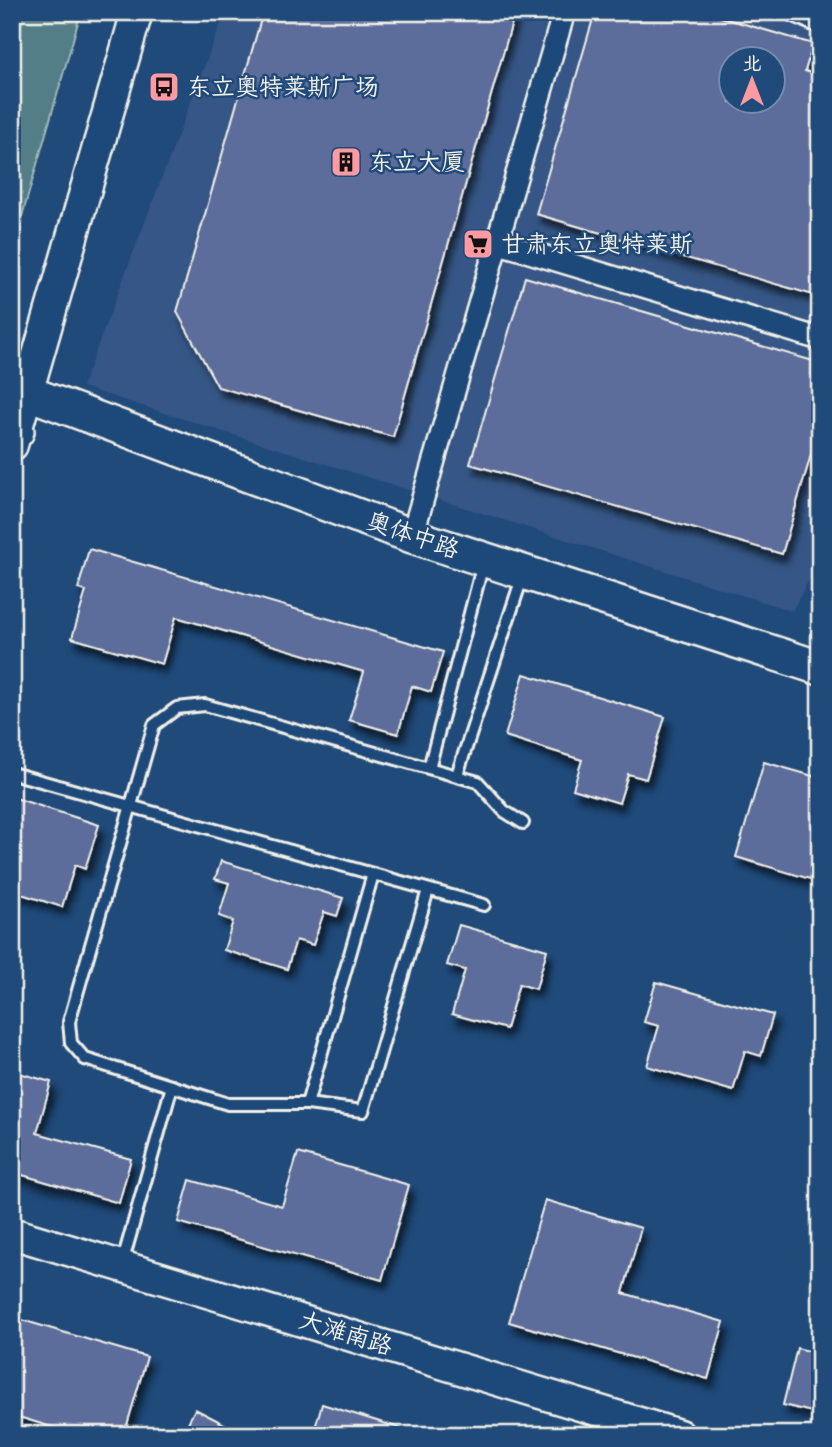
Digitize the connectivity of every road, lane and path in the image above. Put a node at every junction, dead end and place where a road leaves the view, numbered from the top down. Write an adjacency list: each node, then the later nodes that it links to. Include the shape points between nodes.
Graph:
1 (137, 12): 7 (street)
2 (564, 12): 5 (street)
3 (784, 12): 4 (lane)
4 (820, 28)
5 (499, 243): 6 (street); 9 (street)
6 (820, 339)
7 (20, 390): 8 (street); 9 (main road, 奥体中路)
8 (14, 435)
9 (412, 536): 10 (main road, 奥体中路)
10 (484, 560): 11 (main road, 奥体中路); 13 (lane)
11 (524, 573): 12 (main road, 奥体中路); 15 (lane)
12 (820, 668)
13 (429, 768): 15 (lane); 16 (lane, via 191,704 170,711 154,725)
14 (12, 773): 16 (lane)
15 (457, 775): 17 (lane, via 478,782 505,811)
16 (130, 806): 18 (lane); 21 (lane, via 68,1033 85,1059)
17 (523, 822)
18 (373, 874): 19 (lane); 22 (lane)
19 (428, 890): 20 (lane); 22 (lane, via 363,1111)
20 (484, 905)
21 (172, 1086): 22 (lane, via 228,1104); 24 (lane)
22 (307, 1104)
23 (12, 1233): 24 (street, 大滩南路)
24 (122, 1264): 25 (street, 大滩南路)
25 (679, 1435)

